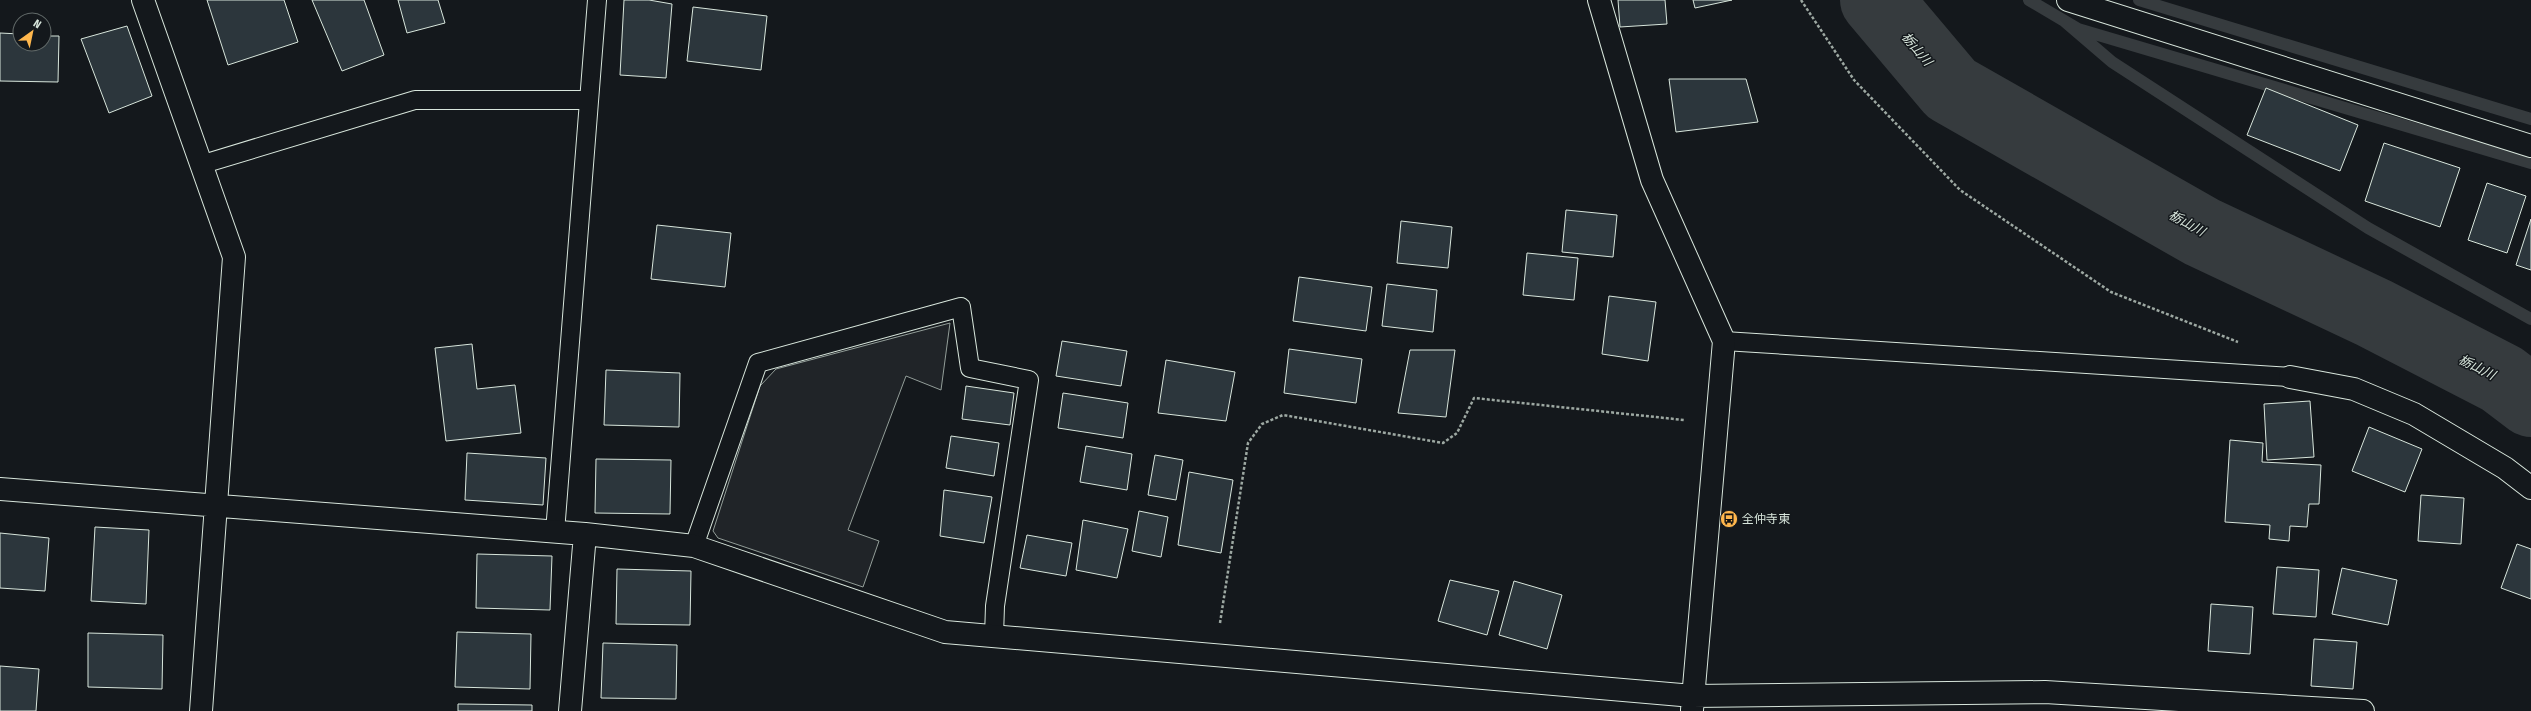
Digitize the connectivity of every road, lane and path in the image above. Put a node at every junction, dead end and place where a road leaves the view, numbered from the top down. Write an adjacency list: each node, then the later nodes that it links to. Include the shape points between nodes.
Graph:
1 (143, 0): 8 (street)
2 (597, 0): 6 (lane)
3 (1599, 0): 9 (street, via 1652,180)
4 (1801, 0): 10 (path, via 1854,80 1960,190 2111,292)
5 (2068, 0): 7 (street)
6 (589, 100): 8 (lane, via 415,100); 16 (lane)
7 (2531, 146)
8 (200, 165): 15 (street, via 234,257)
9 (1724, 341): 11 (lane); 12 (street)
10 (2244, 344)
11 (2290, 377): 13 (street, via 2354,389 2414,414 2505,468)
12 (1717, 424): 20 (path, via 1474,398 1457,433 1443,443 1283,415 1262,424 1248,443); 21 (street)
13 (2531, 488)
14 (0, 489): 15 (street)
15 (216, 506): 16 (street); 22 (street)
16 (555, 532): 17 (street)
17 (584, 534): 18 (street); 23 (street)
18 (694, 546): 19 (street, via 945,632); 19 (lane, via 758,363 961,307 970,368 1029,380 995,606)
19 (994, 636): 20 (street)
20 (1214, 655): 21 (street)
21 (1692, 704): 24 (street, via 2045,692)
22 (201, 711)
23 (570, 711)
24 (2363, 711)

